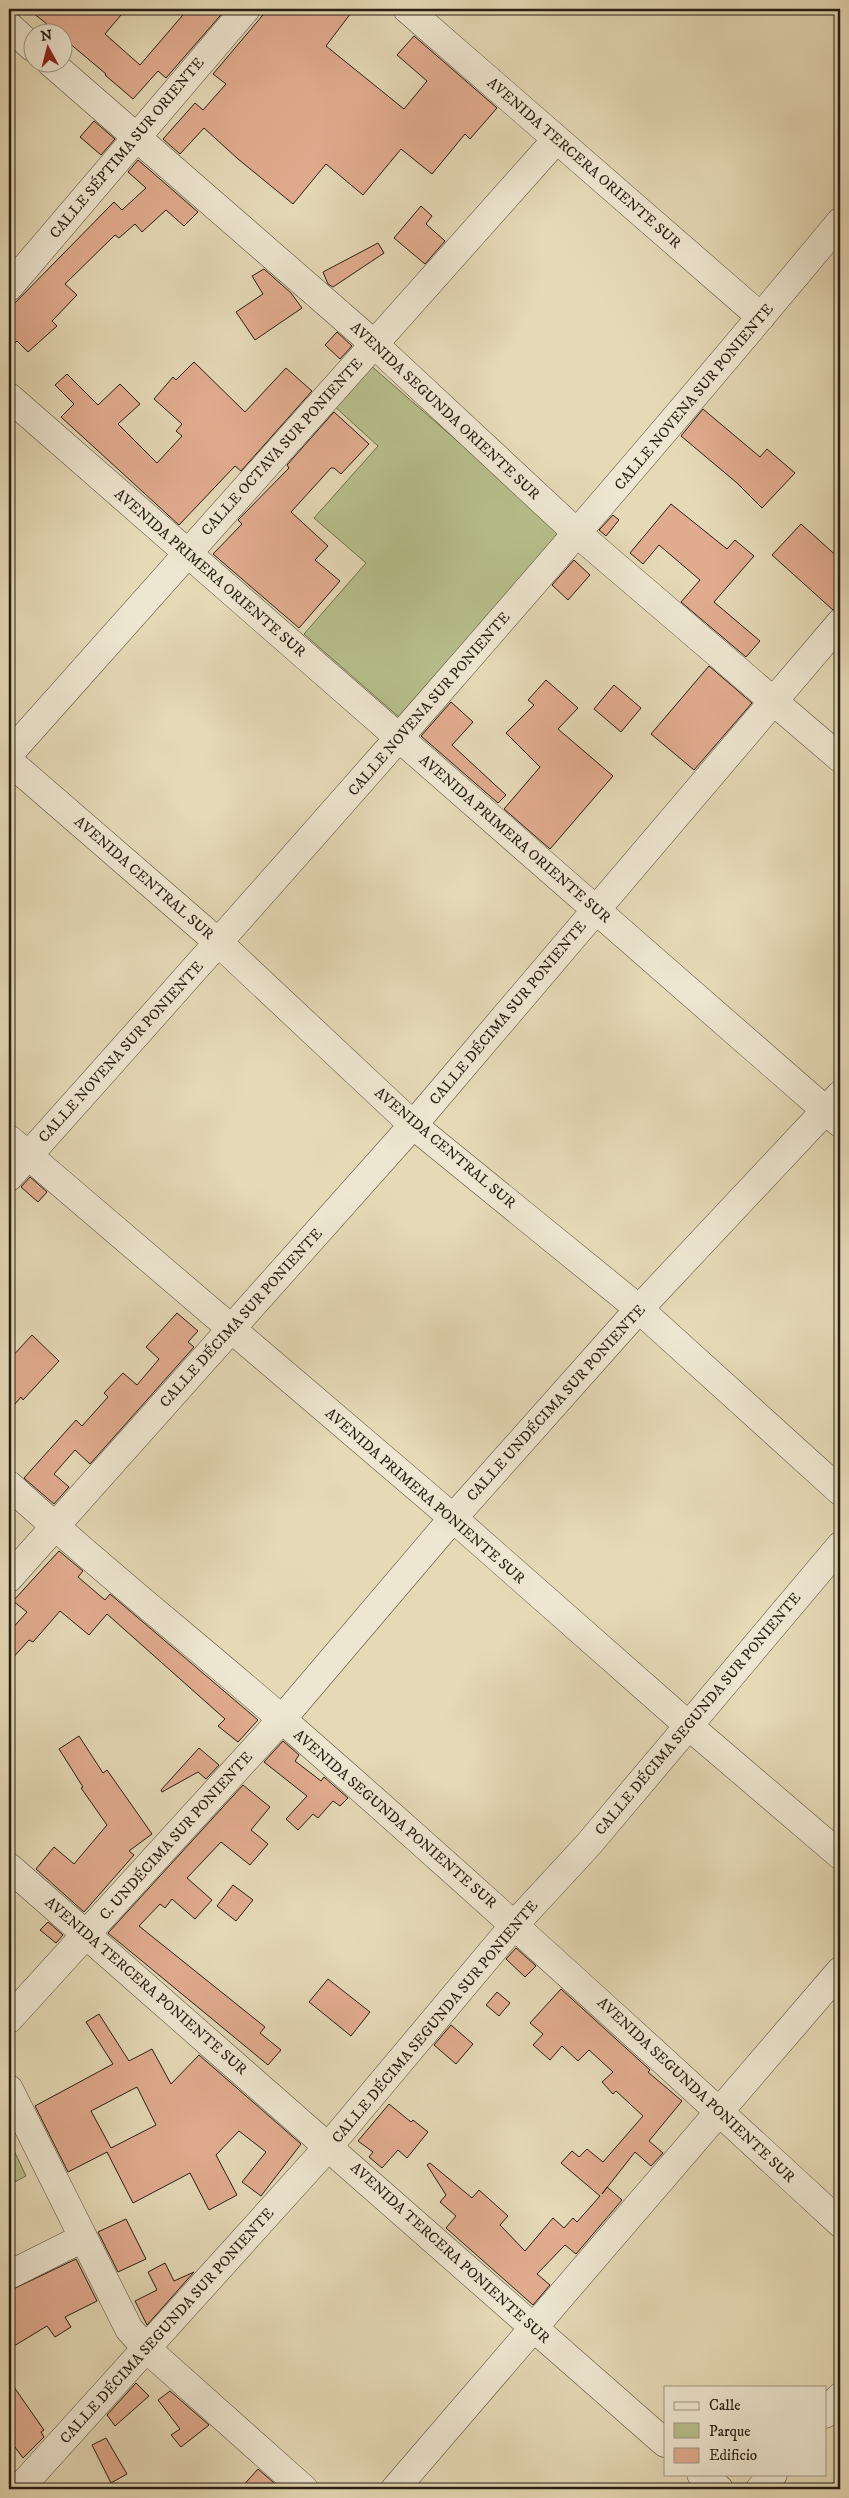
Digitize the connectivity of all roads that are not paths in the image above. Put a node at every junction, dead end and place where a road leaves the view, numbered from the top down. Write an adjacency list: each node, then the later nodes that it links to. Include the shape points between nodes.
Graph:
1 (246, 9): 6 (street, CALLE SÉPTIMA SUR ORIENTE)
2 (407, 9): 7 (street, AVENIDA TERCERA ORIENTE SUR)
3 (9, 26): 4 (street)
4 (22, 38)
5 (61, 72): 6 (street, AVENIDA SEGUNDA ORIENTE SUR)
6 (136, 137): 9 (street, CALLE SÉPTIMA SUR ORIENTE); 11 (street, AVENIDA SEGUNDA ORIENTE SUR)
7 (556, 140): 10 (street, AVENIDA TERCERA ORIENTE SUR); 11 (street, CALLE OCTAVA SUR PONIENTE)
8 (840, 222): 10 (street, CALLE NOVENA SUR PONIENTE)
9 (9, 287)
10 (761, 317): 13 (street, CALLE NOVENA SUR PONIENTE)
11 (374, 344): 13 (street, AVENIDA SEGUNDA ORIENTE SUR); 14 (street, CALLE OCTAVA SUR PONIENTE)
12 (9, 397): 14 (street, AVENIDA PRIMERA ORIENTE SUR)
13 (578, 534): 16 (street, AVENIDA SEGUNDA ORIENTE SUR); 17 (street, CALLE NOVENA SUR PONIENTE)
14 (187, 554): 17 (street, AVENIDA PRIMERA ORIENTE SUR); 18 (street, CALLE OCTAVA SUR PONIENTE)
15 (840, 623): 16 (street, CALLE DÉCIMA SUR PONIENTE)
16 (774, 700): 19 (street, AVENIDA SEGUNDA ORIENTE SUR); 21 (street, CALLE DÉCIMA SUR PONIENTE)
17 (401, 738): 21 (street, AVENIDA PRIMERA ORIENTE SUR); 22 (street, CALLE NOVENA SUR PONIENTE)
18 (9, 754)
19 (840, 758)
20 (9, 762): 22 (street, AVENIDA CENTRAL SUR)
21 (595, 910): 23 (street, AVENIDA PRIMERA ORIENTE SUR); 24 (street, CALLE DÉCIMA SUR PONIENTE)
22 (219, 942): 24 (street, AVENIDA CENTRAL SUR); 25 (street, CALLE NOVENA SUR PONIENTE)
23 (836, 1110): 27 (street, CALLE UNDÉCIMA SUR PONIENTE)
24 (413, 1125): 27 (street, AVENIDA CENTRAL SUR); 28 (street, CALLE DÉCIMA SUR PONIENTE)
25 (18, 1148): 26 (street, CALLE NOVENA SUR PONIENTE); 28 (street, AVENIDA PRIMERA PONIENTE SUR)
26 (9, 1178)
27 (639, 1309): 30 (street, AVENIDA CENTRAL SUR); 31 (street, CALLE UNDÉCIMA SUR PONIENTE)
28 (230, 1330): 31 (street, AVENIDA PRIMERA PONIENTE SUR); 32 (street, CALLE DÉCIMA SUR PONIENTE)
29 (9, 1485): 32 (street, AVENIDA SEGUNDA PONIENTE SUR)
30 (840, 1491)
31 (453, 1518): 35 (street, CALLE UNDÉCIMA SUR PONIENTE); 36 (street, AVENIDA PRIMERA PONIENTE SUR)
32 (54, 1526): 34 (street, CALLE DÉCIMA SUR PONIENTE); 35 (street, AVENIDA SEGUNDA PONIENTE SUR)
33 (840, 1546): 36 (street, CALLE DÉCIMA SEGUNDA SUR PONIENTE)
34 (9, 1578)
35 (282, 1719): 39 (street, AVENIDA SEGUNDA PONIENTE SUR); 40 (street, C. UNDÉCIMA SUR PONIENTE)
36 (689, 1726): 37 (street, AVENIDA PRIMERA PONIENTE SUR); 39 (street, CALLE DÉCIMA SEGUNDA SUR PONIENTE, via 588,1845)
37 (840, 1855)
38 (9, 1867): 40 (street, AVENIDA TERCERA PONIENTE SUR)
39 (515, 1924): 44 (street, AVENIDA SEGUNDA PONIENTE SUR); 45 (street, CALLE DÉCIMA SEGUNDA SUR PONIENTE)
40 (86, 1935): 42 (street, C. UNDÉCIMA SUR PONIENTE); 45 (street, AVENIDA TERCERA PONIENTE SUR)
41 (840, 1971): 44 (street)
42 (9, 2019)
43 (9, 2089): 47 (street)
44 (719, 2112): 46 (street, AVENIDA SEGUNDA PONIENTE SUR); 49 (street)
45 (329, 2146): 49 (street, AVENIDA TERCERA PONIENTE SUR); 50 (street, CALLE DÉCIMA SEGUNDA SUR PONIENTE)
46 (840, 2223)
47 (83, 2238): 48 (street); 50 (street, via 129,2329)
48 (9, 2275)
49 (533, 2328): 53 (street, AVENIDA TERCERA PONIENTE SUR); 58 (street)
50 (148, 2349): 56 (street, CALLE DÉCIMA SEGUNDA SUR PONIENTE); 57 (street)
51 (840, 2396): 52 (street)
52 (826, 2413)
53 (664, 2442)
54 (703, 2476): 59 (street)
55 (771, 2476): 60 (street)
56 (19, 2489)
57 (304, 2489)
58 (394, 2489)
59 (718, 2489)
60 (760, 2489)

